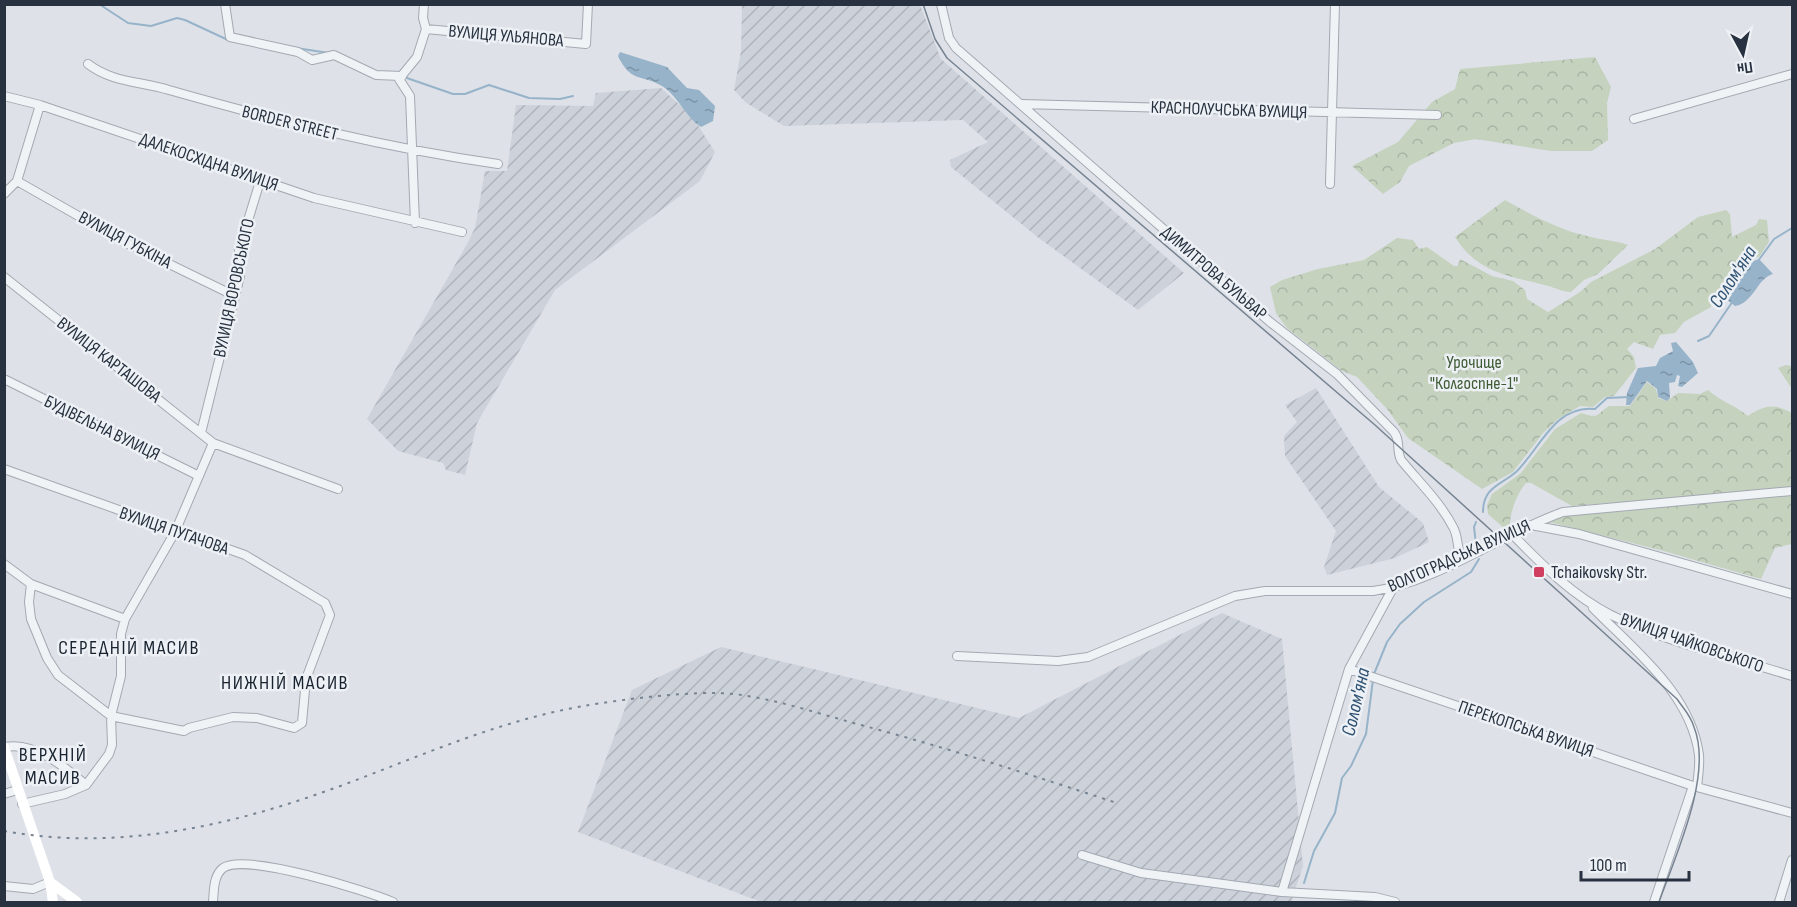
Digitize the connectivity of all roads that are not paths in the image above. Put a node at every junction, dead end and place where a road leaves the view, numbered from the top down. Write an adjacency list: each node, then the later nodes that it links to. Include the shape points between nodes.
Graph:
1 (225, 4): 9 (street, via 230,37 298,52 312,60 334,55 376,75)
2 (424, 4): 6 (street)
3 (588, 4): 6 (street, ВУЛИЦЯ УЛЬЯНОВА, via 586,44)
4 (941, 4): 11 (street, ДИМИТРОВА БУЛЬВАР, via 947,31 956,48)
5 (1335, 4): 13 (street)
6 (426, 29): 9 (street, via 417,57)
7 (88, 64): 16 (street, BORDER STREET, via 114,80 153,85 293,125)
8 (1792, 74): 15 (street)
9 (402, 76): 16 (street, via 399,79 410,96)
10 (4, 96): 12 (street, ДАЛЕКОСХІДНА ВУЛИЦЯ)
11 (1022, 104): 13 (street, КРАСНОЛУЧСЬКА ВУЛИЦЯ); 36 (street, ДИМИТРОВА БУЛЬВАР, via 1270,322 1337,374 1394,432 1401,460 1441,508 1456,533)
12 (39, 105): 18 (street, ДАЛЕКОСХІДНА ВУЛИЦЯ); 19 (street)
13 (1332, 113): 14 (street, КРАСНОЛУЧСЬКА ВУЛИЦЯ); 20 (street)
14 (1437, 115)
15 (1634, 119)
16 (413, 152): 17 (street, BORDER STREET); 22 (street)
17 (498, 164)
18 (261, 178): 22 (street, ДАЛЕКОСХІДНА ВУЛИЦЯ, via 314,198); 25 (street, ВУЛИЦЯ ВОРОВСЬКОГО, via 238,250 240,276)
19 (17, 181): 21 (street); 25 (street, ВУЛИЦЯ ГУБКІНА, via 124,242)
20 (1330, 184)
21 (4, 194)
22 (415, 223): 23 (street, ДАЛЕКОСХІДНА ВУЛИЦЯ)
23 (462, 232)
24 (4, 277): 27 (street, ВУЛИЦЯ КАРТАШОВА)
25 (235, 296): 27 (street, ВУЛИЦЯ ВОРОВСЬКОГО)
26 (4, 380): 30 (street, БУДІВЕЛЬНА ВУЛИЦЯ)
27 (201, 433): 28 (street, ВУЛИЦЯ КАРТАШОВА)
28 (213, 443): 30 (street); 31 (street, ВУЛИЦЯ КАРТАШОВА)
29 (4, 469): 34 (street, ВУЛИЦЯ ПУГАЧОВА)
30 (199, 476): 34 (street)
31 (338, 489)
32 (1792, 491): 33 (street, ВОЛГОГРАДСЬКА ВУЛИЦЯ, via 1585,509 1563,512)
33 (1529, 525): 35 (street, ВОЛГОГРАДСЬКА ВУЛИЦЯ); 40 (street, via 1579,534)
34 (174, 532): 42 (street); 46 (street, ВУЛИЦЯ ПУГАЧОВА, via 245,555 326,603 330,615 306,679 302,723 294,728 257,718 233,717 184,731)
35 (1512, 534): 36 (street, ВОЛГОГРАДСЬКА ВУЛИЦЯ); 41 (street, ВУЛИЦЯ ЧАЙКОВСЬКОГО)
36 (1462, 558): 39 (street, ВОЛГОГРАДСЬКА ВУЛИЦЯ)
37 (4, 564): 38 (street)
38 (31, 584): 42 (street); 46 (street, via 31,619 52,668)
39 (1393, 588): 43 (street, ВОЛГОГРАДСЬКА ВУЛИЦЯ, via 1265,591 1235,596 1088,657 1058,662); 44 (street)
40 (1792, 594)
41 (1584, 598): 45 (street, ВУЛИЦЯ ЧАЙКОВСЬКОГО, via 1610,615 1657,634); 49 (street, via 1670,687 1694,729 1699,757)
42 (125, 619): 46 (street, via 121,676)
43 (957, 656)
44 (1349, 669): 49 (street, ПЕРЕКОПСЬКА ВУЛИЦЯ); 58 (street)
45 (1792, 676)
46 (111, 716): 48 (street, via 109,754)
47 (5, 747): 48 (street, via 25,747); 50 (street)
48 (86, 785): 52 (street)
49 (1695, 787): 53 (street, ПЕРЕКОПСЬКА ВУЛИЦЯ); 64 (street)
50 (17, 790): 51 (street); 52 (street)
51 (4, 794)
52 (22, 804): 56 (street)
53 (1792, 813)
54 (1082, 855): 58 (street, via 1141,873)
55 (1792, 860): 65 (street)
56 (50, 882): 57 (street, via 33,889); 59 (street); 60 (street)
57 (4, 886)
58 (1282, 892): 63 (street, via 1375,897)
59 (70, 901)
60 (53, 903)
61 (213, 903): 62 (street, via 217,875 222,869 244,862 361,890)
62 (393, 903)
63 (1395, 903)
64 (1654, 903)
65 (1779, 903)

